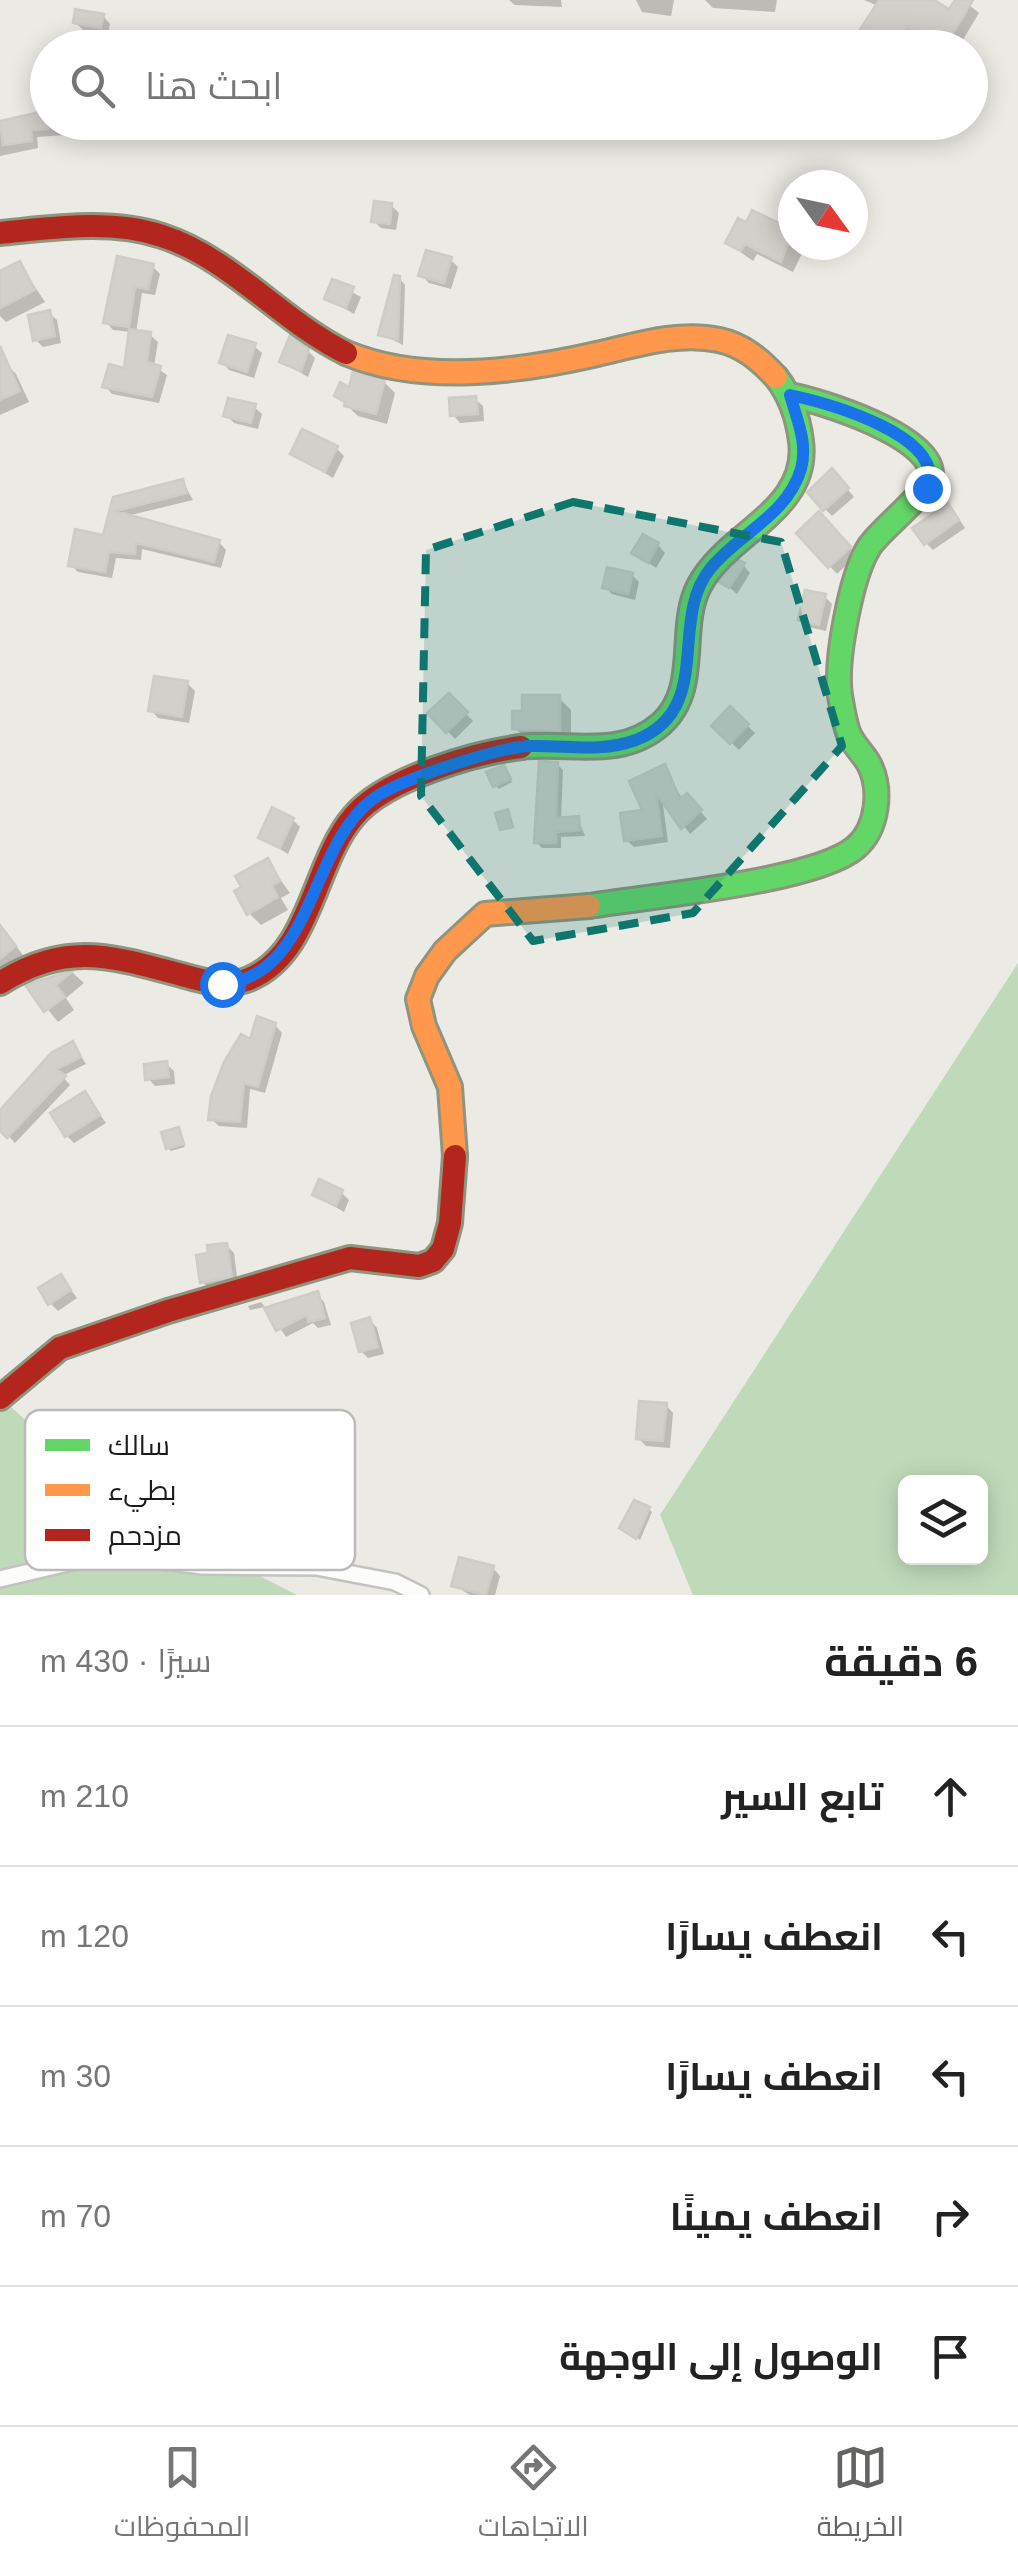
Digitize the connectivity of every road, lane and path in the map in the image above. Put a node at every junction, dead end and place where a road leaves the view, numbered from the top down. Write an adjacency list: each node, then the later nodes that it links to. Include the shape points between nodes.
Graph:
1 (0, 233): 2 (main road, via 114,228 178,242 350,354 406,368 508,368 700,335 747,350 768,364)
2 (790, 395): 3 (main road, via 805,446 800,470 776,512 721,556 696,591 690,673 656,727 638,739 591,750 528,746 479,757 376,796 348,821 283,952 250,979 208,982 85,951 53,954); 4 (main road, via 838,405 878,424 928,461 932,475 868,550 838,656 849,736 879,794 858,846 819,869 586,907 485,914 446,950 418,1000 450,1087 456,1138 450,1223 434,1261 419,1266 350,1258 168,1311 60,1348)
3 (0, 983)
4 (0, 1398)
5 (38, 1570): 7 (street)
6 (332, 1570): 8 (street, via 396,1582)
7 (0, 1579)
8 (421, 1595)

